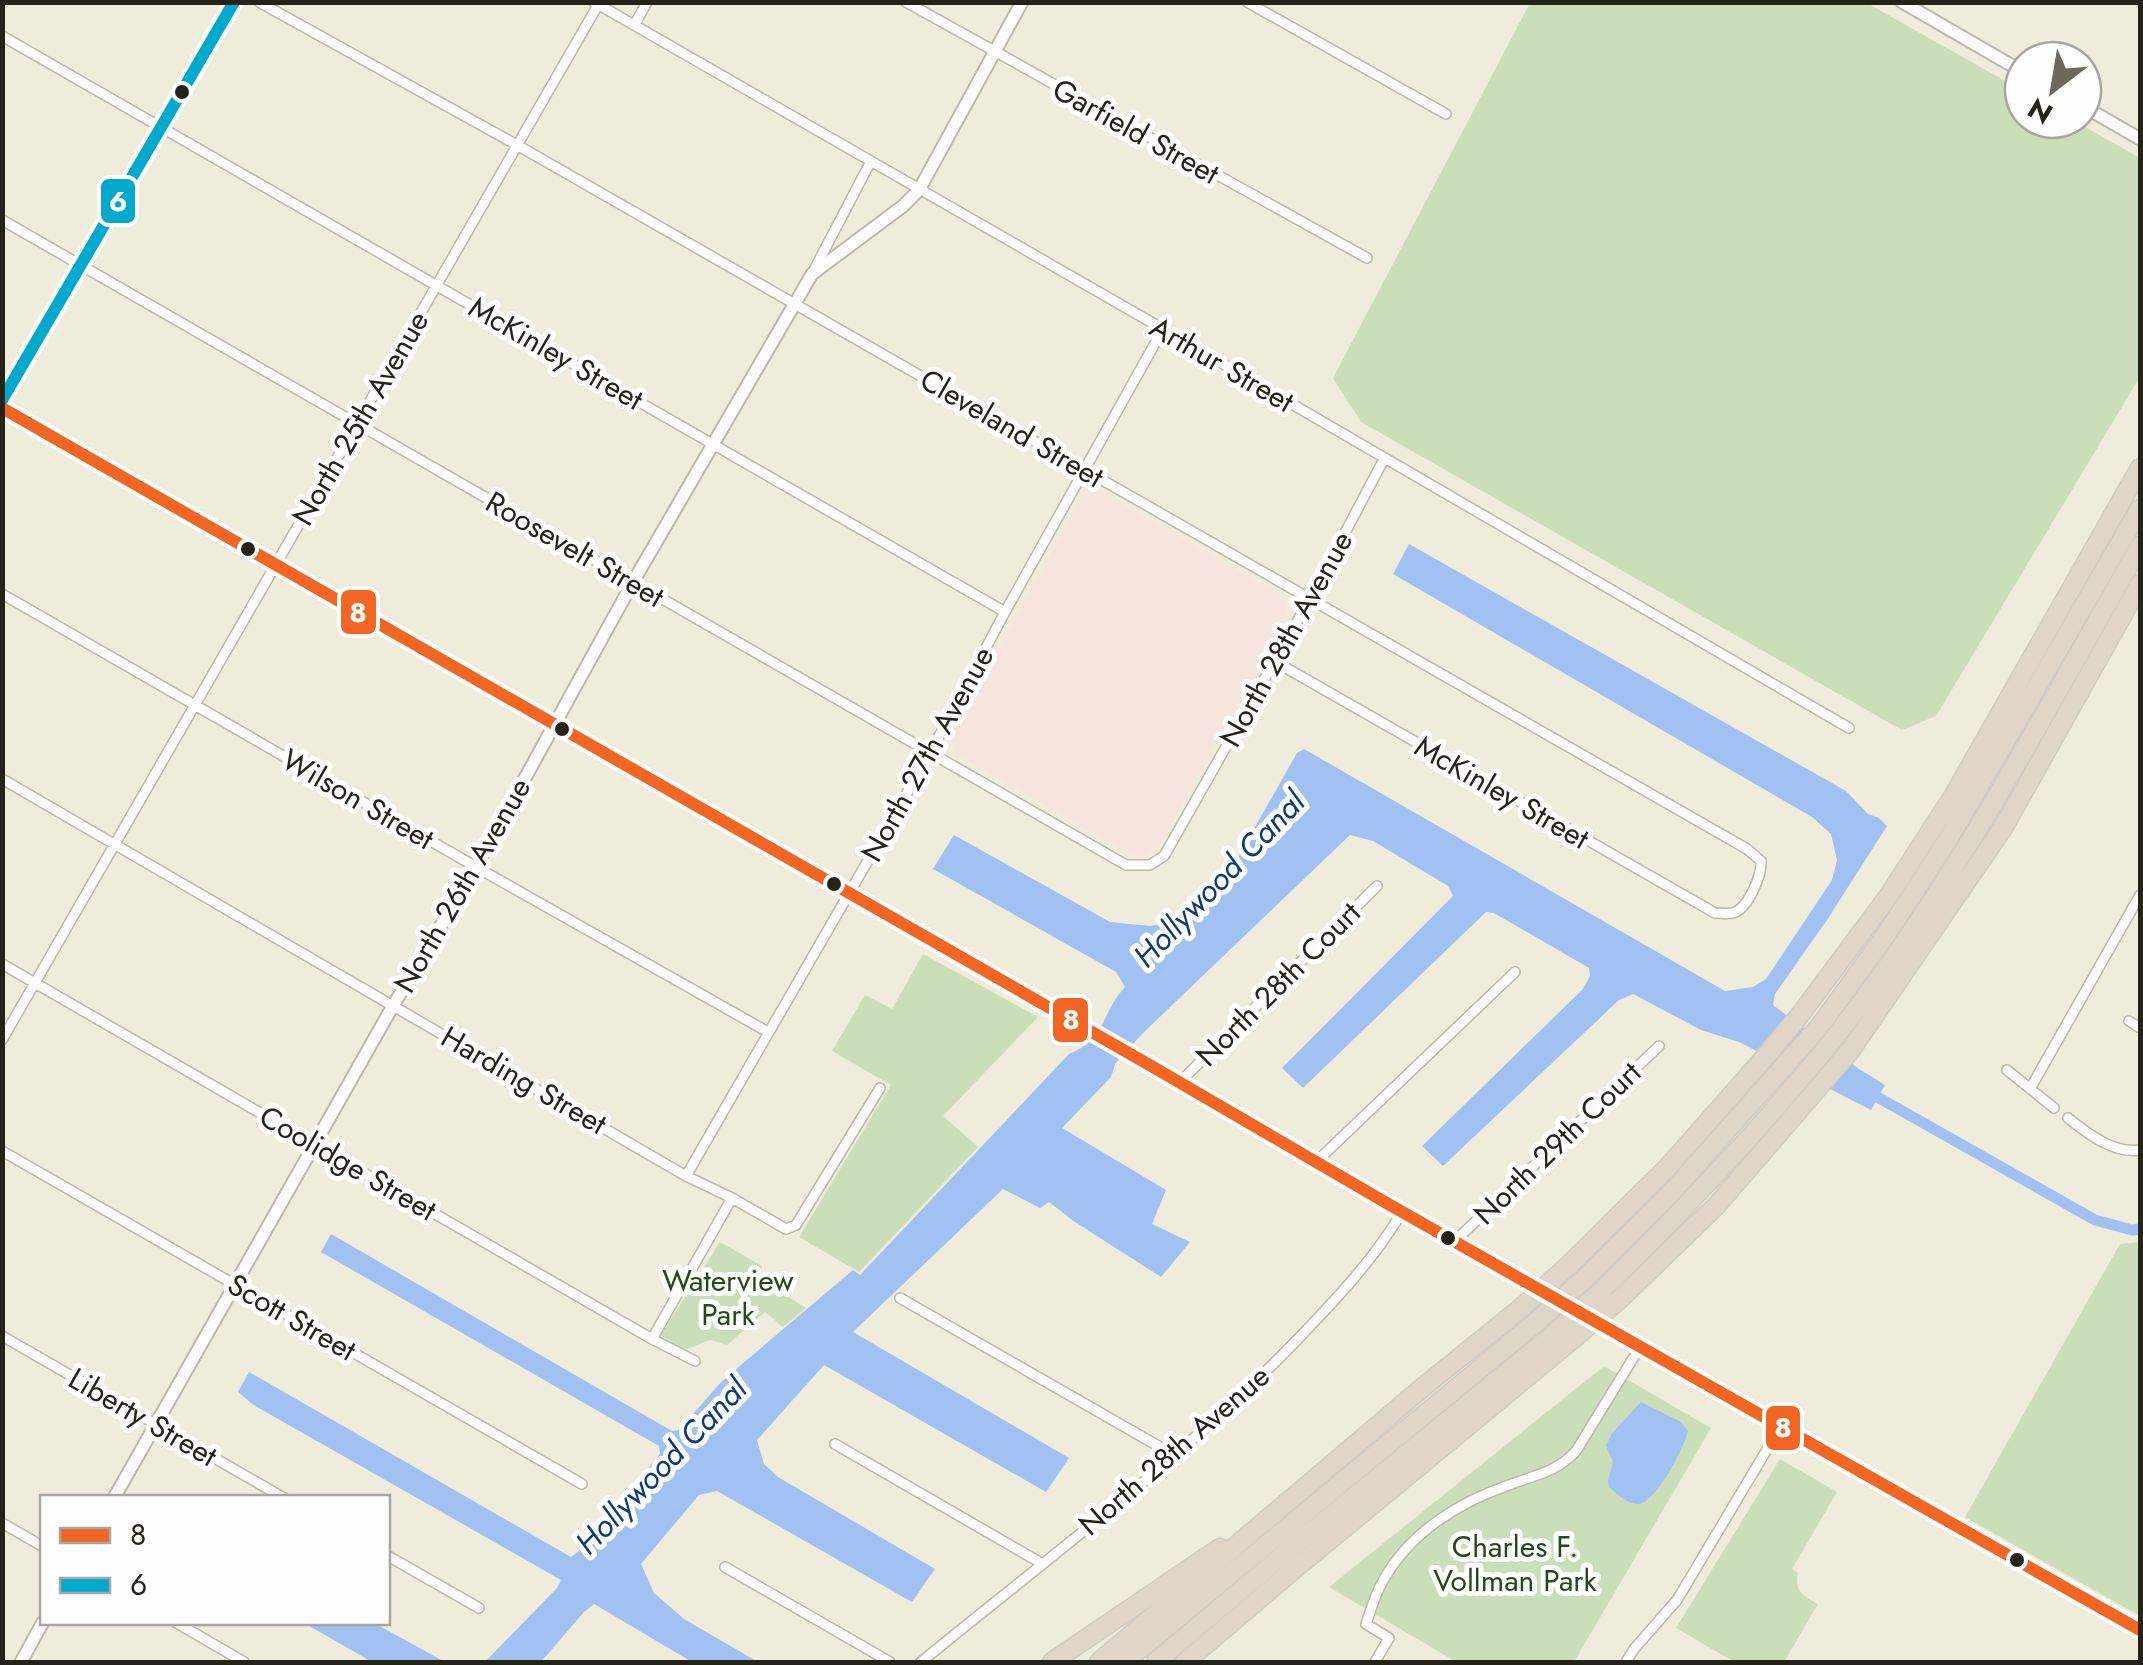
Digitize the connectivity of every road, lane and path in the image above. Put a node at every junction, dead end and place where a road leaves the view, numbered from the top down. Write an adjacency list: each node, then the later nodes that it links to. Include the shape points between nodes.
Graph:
1 (234, 2): 15 (street)
2 (259, 2): 17 (street, Cleveland Street)
3 (647, 2): 9 (street)
4 (906, 2): 11 (street, Garfield Street)
5 (1022, 2): 11 (street, North 26th Avenue)
6 (1247, 2): 13 (street)
7 (1902, 2): 12 (street)
8 (596, 4): 9 (street, Arthur Street); 17 (street, North 25th Avenue)
9 (635, 24): 18 (street, Arthur Street)
10 (2, 36): 15 (street, McKinley Street)
11 (995, 53): 19 (street, North 26th Avenue); 21 (street, Garfield Street)
12 (2003, 60)
13 (1446, 114)
14 (2103, 118): 16 (street)
15 (161, 127): 22 (street); 24 (street, McKinley Street)
16 (2140, 139)
17 (517, 144): 24 (street, North 25th Avenue); 25 (street, Cleveland Street)
18 (870, 161): 19 (street, Arthur Street); 23 (street, North 26th Avenue)
19 (919, 190): 23 (street, North 26th Avenue); 26 (street, Arthur Street)
20 (2, 220): 22 (street, Roosevelt Street)
21 (1367, 258)
22 (82, 266): 27 (street); 28 (street, Roosevelt Street)
23 (812, 274): 25 (street, North 26th Avenue)
24 (438, 285): 28 (street, North 25th Avenue); 29 (street, McKinley Street)
25 (796, 304): 29 (street, North 26th Avenue); 32 (street, Cleveland Street)
26 (1163, 329): 30 (street, Arthur Street); 32 (street, North 27th Avenue)
27 (2, 405): 35 (street)
28 (356, 424): 35 (street, North 25th Avenue); 36 (street, Roosevelt Street)
29 (713, 442): 36 (street, North 26th Avenue); 40 (street, McKinley Street)
30 (1384, 458): 39 (street, North 28th Avenue); 44 (street, Arthur Street)
31 (2140, 468): 93 (highway, bridge, via 1954,795 1890,894 1759,1064 1569,1265)
32 (1085, 470): 39 (street, Cleveland Street); 40 (street, North 27th Avenue)
33 (2140, 509): 61 (highway)
34 (2140, 546): 61 (highway, via 1950,874)
35 (276, 564): 42 (street, North 25th Avenue); 43 (street)
36 (633, 582): 43 (street, North 26th Avenue); 45 (street, Roosevelt Street)
37 (2140, 584): 82 (highway, bridge, via 2003,828 1850,1051 1716,1206 1622,1298)
38 (2, 594): 42 (street, Wilson Street)
39 (1310, 598): 41 (street, North 28th Avenue); 53 (street, Cleveland Street, via 1748,849 1761,861 1762,873)
40 (1005, 612): 45 (street, North 27th Avenue)
41 (1274, 662): 48 (street, North 28th Avenue, via 1164,856); 53 (street, McKinley Street, via 1715,913)
42 (195, 704): 47 (street, North 25th Avenue); 49 (street, Wilson Street)
43 (552, 724): 49 (street, North 26th Avenue); 51 (street)
44 (1849, 728)
45 (930, 753): 48 (street, Roosevelt Street, via 1126,865); 51 (street, North 27th Avenue)
46 (2, 779): 47 (street, Harding Street)
47 (116, 844): 56 (street, North 25th Avenue); 57 (street, Harding Street)
48 (1150, 865)
49 (476, 867): 57 (street, North 26th Avenue); 60 (street, Wilson Street)
50 (1377, 886): 65 (street, North 28th Court)
51 (850, 892): 60 (street, North 27th Avenue); 65 (street)
52 (2140, 895): 67 (street)
53 (1733, 913)
54 (2, 964): 56 (street, Coolidge Street)
55 (1515, 972): 73 (street)
56 (36, 982): 62 (street, North 25th Avenue); 70 (street, Coolidge Street)
57 (394, 1004): 70 (street, North 26th Avenue); 74 (street, Harding Street)
58 (2129, 1022): 59 (street)
59 (2140, 1028)
60 (768, 1032): 74 (street, North 27th Avenue)
61 (1827, 1032): 82 (highway, bridge, via 1796,1084); 109 (highway, bridge, via 1533,1326)
62 (2, 1040)
63 (1659, 1046): 77 (street, North 29th Court)
64 (2007, 1070): 67 (street)
65 (1180, 1082): 73 (street)
66 (880, 1088): 75 (street, Harding Street, via 796,1225 786,1230)
67 (2030, 1089): 68 (street)
68 (2054, 1108)
69 (2068, 1118): 71 (street, via 2091,1136 2128,1152)
70 (315, 1144): 78 (street, North 26th Avenue); 81 (street, Coolidge Street)
71 (2140, 1150)
72 (2, 1151): 78 (street, Scott Street)
73 (1317, 1161): 76 (street)
74 (686, 1176): 75 (street, Harding Street)
75 (732, 1198): 81 (street)
76 (1402, 1212): 77 (street); 88 (street, North 28th Avenue, via 1331,1304)
77 (1455, 1240): 83 (street)
78 (235, 1284): 85 (street, North 26th Avenue); 89 (street, Scott Street)
79 (900, 1298): 88 (street)
80 (2, 1336): 85 (street, Liberty Street)
81 (652, 1339): 84 (street, Coolidge Street)
82 (1560, 1340): 98 (highway); 110 (highway, via 1291,1548)
83 (1640, 1347): 86 (street); 113 (street, via 1568,1460 1446,1515 1399,1557 1366,1624 1389,1638)
84 (695, 1360)
85 (155, 1424): 90 (street, North 26th Avenue); 91 (street, Liberty Street)
86 (1781, 1426): 102 (street); 114 (street, via 1677,1600)
87 (835, 1444): 96 (street)
88 (1174, 1456): 96 (street, North 28th Avenue)
89 (582, 1484)
90 (116, 1495)
91 (279, 1495)
92 (2, 1523): 94 (street)
93 (1256, 1529): 107 (highway, via 1208,1554); 108 (highway)
94 (40, 1545)
95 (390, 1557): 99 (street)
96 (1042, 1563): 106 (street, North 28th Avenue)
97 (725, 1567): 105 (street)
98 (1292, 1571): 111 (highway); 112 (highway)
99 (479, 1608)
100 (41, 1625): 103 (street)
101 (180, 1625): 104 (street)
102 (2140, 1630)
103 (20, 1662)
104 (244, 1662)
105 (890, 1662)
106 (922, 1662)
107 (1052, 1662)
108 (1099, 1662)
109 (1124, 1662)
110 (1156, 1662)
111 (1185, 1662)
112 (1197, 1662)
113 (1375, 1662)
114 (1626, 1662)

